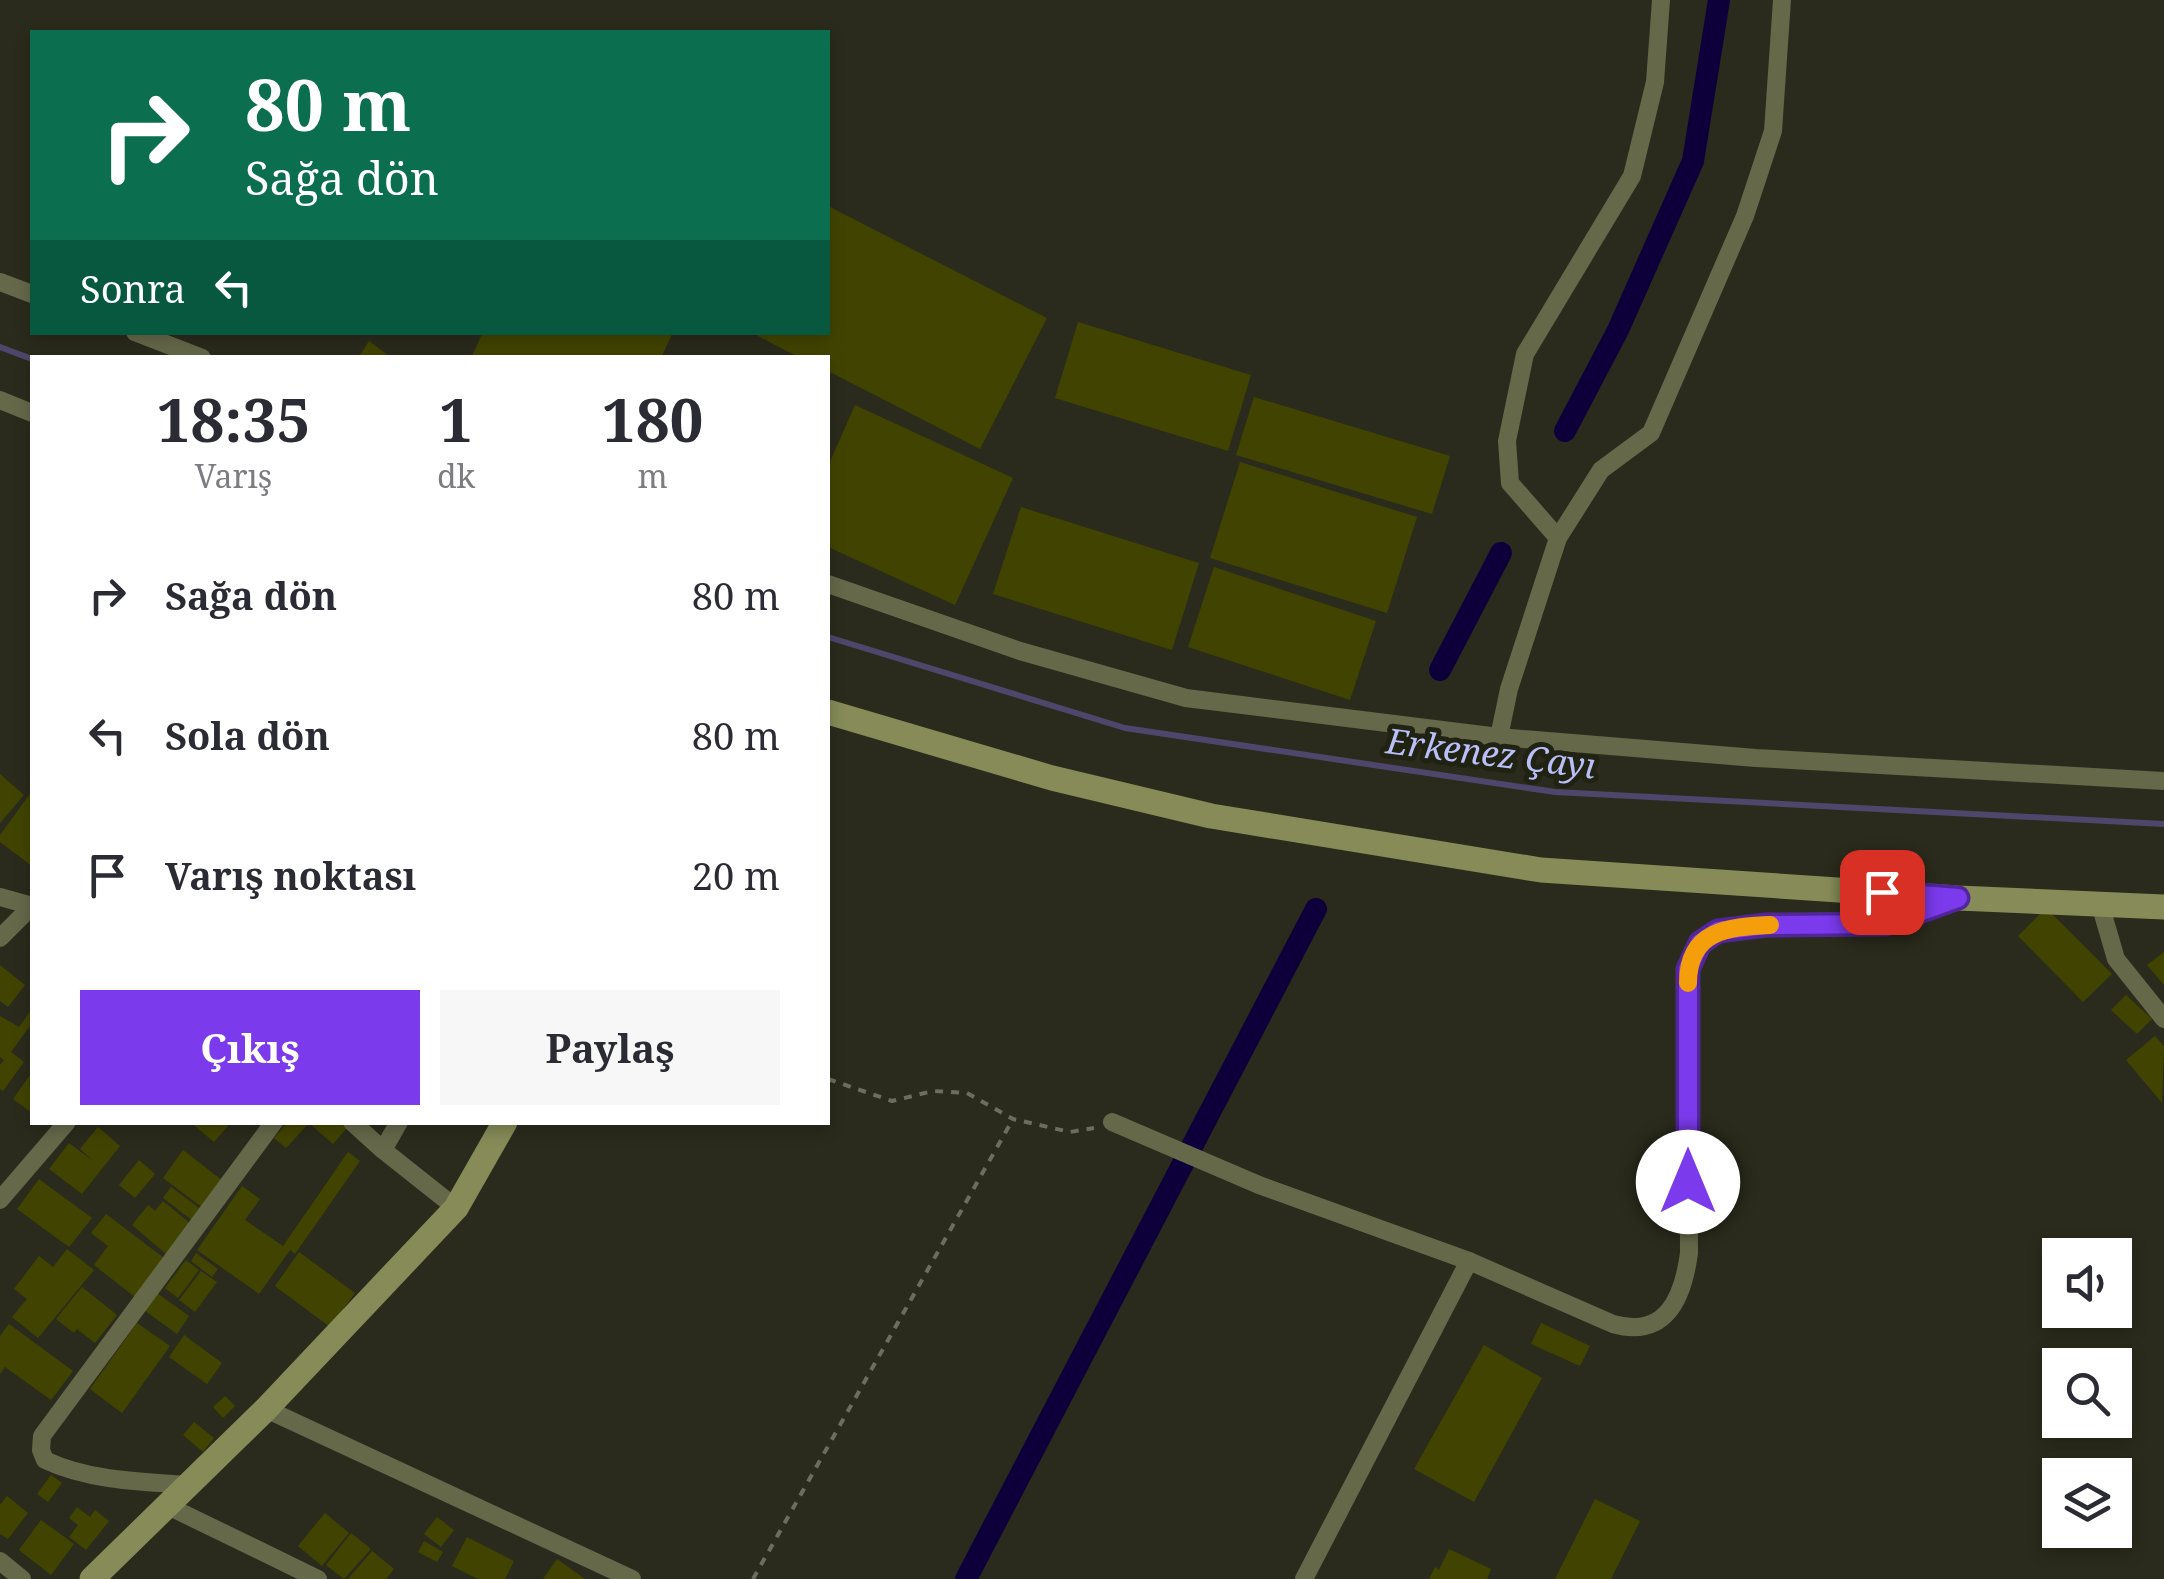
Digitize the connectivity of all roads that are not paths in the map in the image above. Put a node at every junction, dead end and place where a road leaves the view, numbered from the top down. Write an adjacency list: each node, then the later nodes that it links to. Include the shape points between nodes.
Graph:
1 (1660, 0): 9 (street, via 1655,82 1632,176 1526,354 1507,441 1510,483)
2 (1782, 0): 9 (street, via 1773,130 1745,216 1651,433 1600,470)
3 (0, 282): 4 (street)
4 (30, 293)
5 (143, 335): 6 (street)
6 (194, 355)
7 (0, 400): 8 (street)
8 (30, 412)
9 (1558, 538): 12 (street)
10 (830, 585): 12 (street, via 1020,652 1186,698)
11 (830, 713): 15 (street, via 1211,816 1541,870)
12 (1498, 737): 13 (street)
13 (2164, 781)
14 (0, 897): 17 (street)
15 (1958, 898): 16 (street); 31 (street, via 1886,924 1766,925 1718,931 1700,943 1688,969 1689,1253 1685,1284 1653,1324 1633,1330 1613,1324)
16 (2100, 904): 18 (street); 21 (street, via 2116,959)
17 (30, 905)
18 (2164, 906)
19 (30, 908): 20 (street)
20 (0, 938)
21 (2164, 1018)
22 (1112, 1122): 31 (street)
23 (64, 1125): 29 (street)
24 (272, 1125): 33 (street, via 42,1436 45,1460 67,1470)
25 (355, 1125): 28 (street)
26 (397, 1125): 28 (street)
27 (503, 1125): 30 (street)
28 (383, 1150): 30 (street)
29 (0, 1200)
30 (456, 1208): 32 (street)
31 (1469, 1261): 40 (street)
32 (266, 1409): 33 (street); 39 (street)
33 (191, 1485): 34 (street)
34 (170, 1506): 37 (street); 38 (street)
35 (0, 1561): 36 (street)
36 (22, 1579)
37 (92, 1579)
38 (318, 1579)
39 (632, 1579)
40 (1304, 1579)

